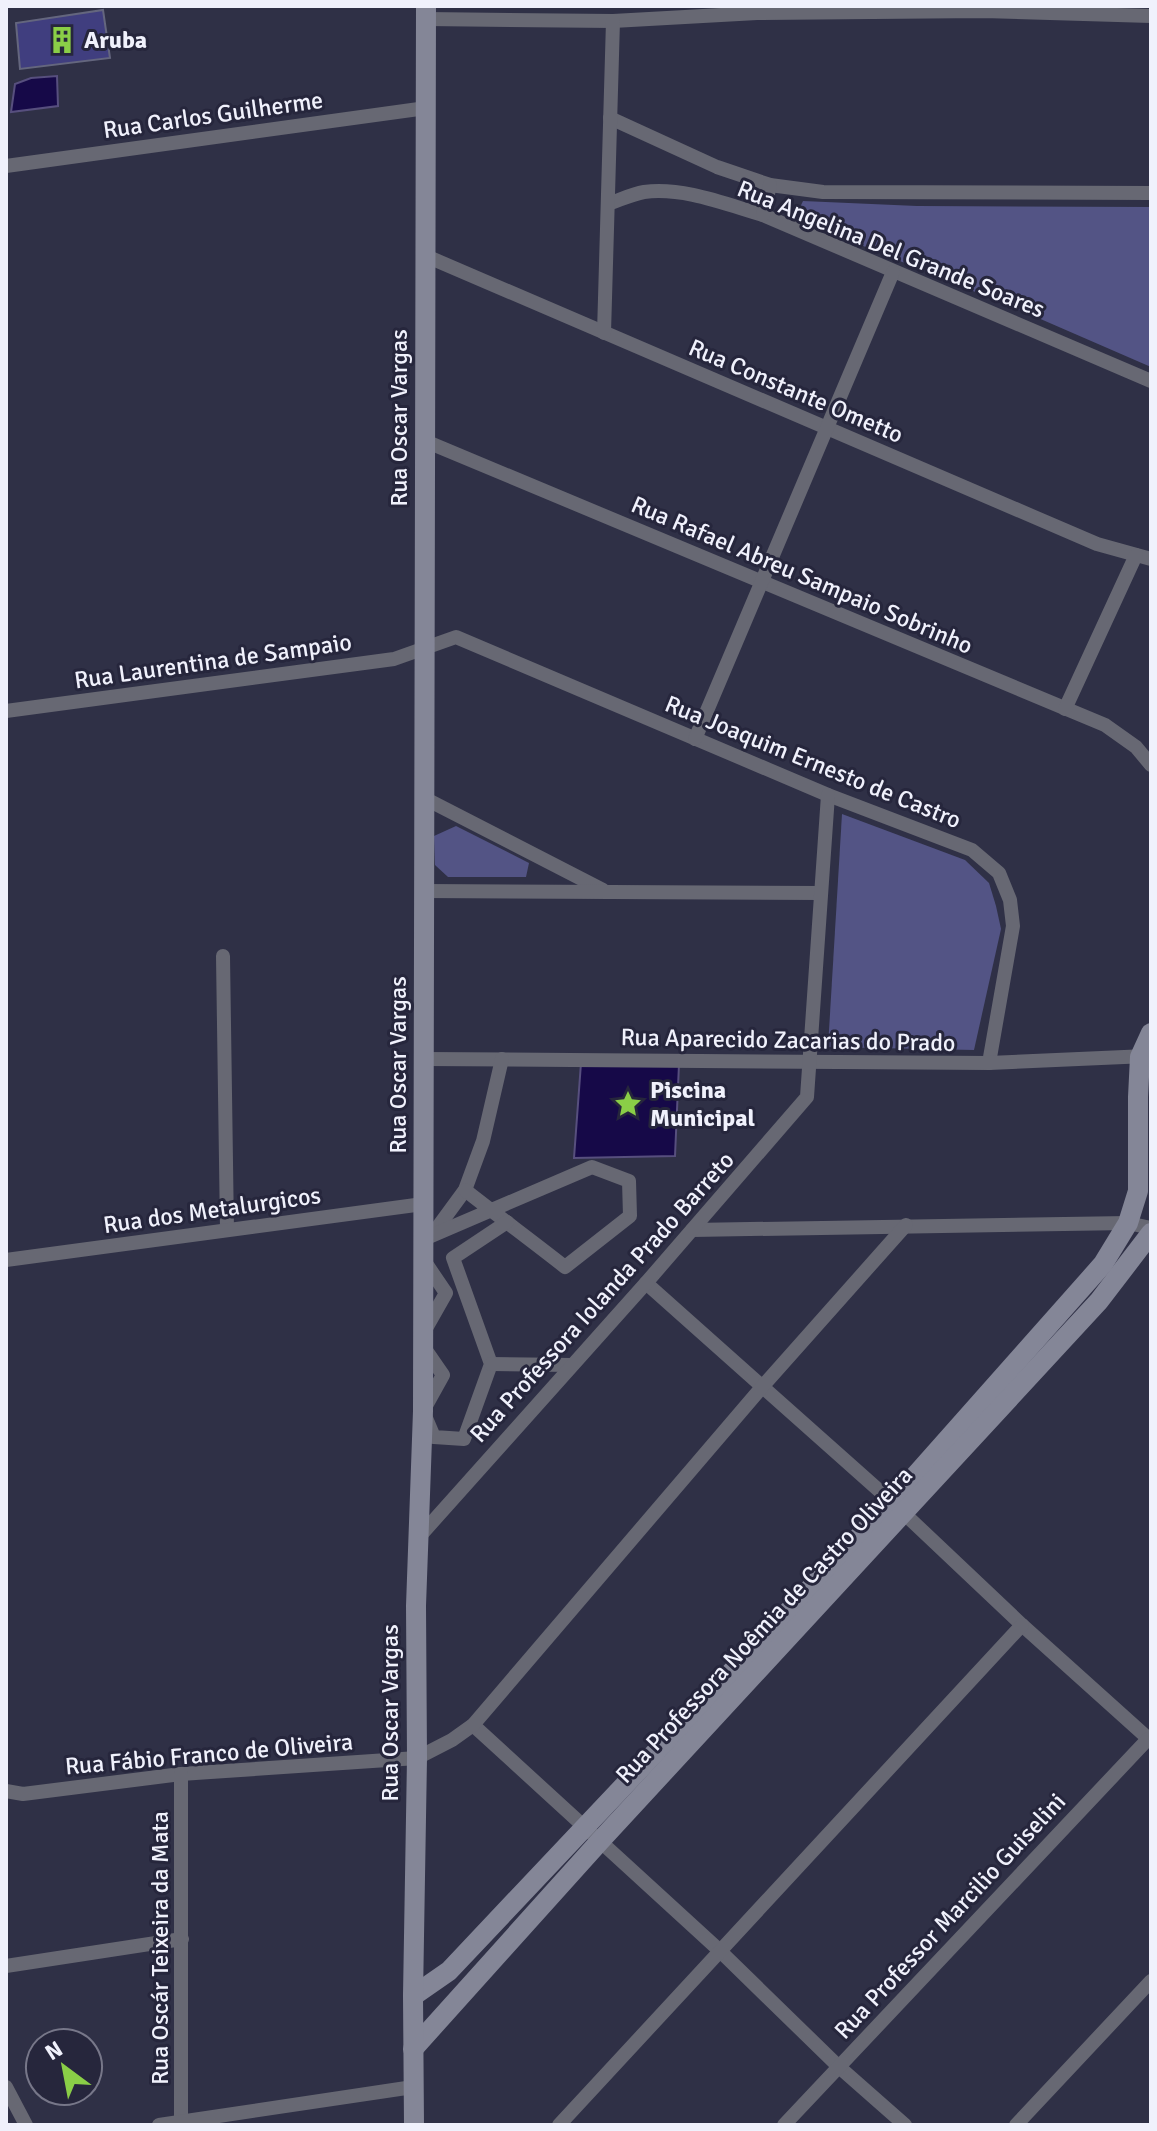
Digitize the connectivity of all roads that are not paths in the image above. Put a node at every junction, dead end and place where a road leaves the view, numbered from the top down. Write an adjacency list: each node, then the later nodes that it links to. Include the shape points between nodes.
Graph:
1 (426, 13): 3 (street); 4 (street, Rua Oscar Vargas)
2 (1151, 16): 3 (street, via 757,13)
3 (613, 21): 5 (street)
4 (426, 108): 6 (street, Rua Carlos Guilherme); 11 (street, Rua Oscar Vargas)
5 (610, 118): 7 (street); 9 (street)
6 (6, 166)
7 (770, 185): 8 (street, via 823,192); 10 (street)
8 (1151, 193)
9 (608, 204): 10 (street, Rua Angelina Del Grande Soares, via 667,191); 13 (street)
10 (763, 215): 12 (street, Rua Angelina Del Grande Soares)
11 (426, 256): 13 (street, Rua Constante Ometto); 16 (street, Rua Oscar Vargas)
12 (893, 272): 14 (street, Rua Angelina Del Grande Soares); 15 (street)
13 (604, 333): 15 (street, Rua Constante Ometto)
14 (1151, 381)
15 (826, 428): 17 (street, Rua Constante Ometto, via 1097,544); 19 (street)
16 (425, 441): 19 (street, Rua Rafael Abreu Sampaio Sobrinho); 20 (street, Rua Oscar Vargas)
17 (1136, 555): 18 (street, Rua Constante Ometto); 21 (street)
18 (1151, 559)
19 (761, 581): 21 (street, Rua Rafael Abreu Sampaio Sobrinho); 23 (street)
20 (425, 649): 22 (street, Rua Laurentina de Sampaio, via 394,659); 23 (street, Rua Joaquim Ernesto de Castro, via 456,637); 26 (street, Rua Oscar Vargas)
21 (1065, 709): 24 (street, Rua Rafael Abreu Sampaio Sobrinho, via 1105,725)
22 (6, 711)
23 (695, 739): 25 (street, Rua Joaquim Ernesto de Castro)
24 (1151, 765)
25 (828, 795): 29 (street, Rua Professora Iolanda Prado Barreto); 36 (street, Rua Joaquim Ernesto de Castro, via 972,850 999,873 1013,926)
26 (424, 798): 27 (street, Rua Oscar Vargas); 28 (street)
27 (424, 891): 28 (street); 33 (street, Rua Oscar Vargas)
28 (607, 892): 29 (street)
29 (821, 893): 35 (street, Rua Professora Iolanda Prado Barreto)
30 (223, 956): 43 (street)
31 (1151, 1033): 32 (street)
32 (1146, 1056): 36 (street, Rua Aparecido Zacarias do Prado); 41 (street, Rua Professora Noêmia de Castro Oliveira, via 1138,1097 1138,1191)
33 (424, 1059): 34 (street, Rua Aparecido Zacarias do Prado); 38 (street, Rua Oscar Vargas)
34 (502, 1059): 35 (street, Rua Aparecido Zacarias do Prado); 37 (street, via 483,1141)
35 (810, 1062): 36 (street, Rua Aparecido Zacarias do Prado); 44 (street, Rua Professora Iolanda Prado Barreto, via 807,1097)
36 (989, 1063)
37 (465, 1190): 39 (street); 46 (street)
38 (423, 1204): 43 (street, Rua dos Metalurgicos); 46 (street, Rua Oscar Vargas)
39 (491, 1210): 40 (street); 40 (street, via 592,1167 629,1181 630,1216 565,1267); 46 (street)
40 (507, 1222): 49 (street, via 453,1258)
41 (1128, 1223): 42 (street); 45 (street); 53 (street, Rua Professora Noêmia de Castro Oliveira, via 1103,1264)
42 (906, 1225): 44 (street); 51 (street)
43 (227, 1230): 47 (street, Rua dos Metalurgicos)
44 (692, 1230): 48 (street, Rua Professora Iolanda Prado Barreto)
45 (1151, 1231): 53 (street, Rua Professora Noêmia de Castro Oliveira, via 1099,1301)
46 (426, 1247): 52 (street, Rua Oscar Vargas)
47 (6, 1260)
48 (646, 1283): 50 (street, Rua Professora Iolanda Prado Barreto); 51 (street)
49 (491, 1364): 50 (street); 52 (street, via 464,1439 434,1437)
50 (572, 1365): 54 (street, Rua Professora Iolanda Prado Barreto)
51 (762, 1387): 53 (street); 56 (street)
52 (423, 1411): 54 (street, Rua Oscar Vargas)
53 (898, 1508): 55 (street); 61 (street, Rua Professora Noêmia de Castro Oliveira); 62 (street, Rua Professora Noêmia de Castro Oliveira)
54 (419, 1537): 58 (street, Rua Oscar Vargas)
55 (1022, 1625): 57 (street); 64 (street)
56 (473, 1725): 58 (street); 61 (street)
57 (1150, 1740): 69 (street, Rua Professor Marcilio Guiselini)
58 (417, 1758): 59 (street, Rua Fábio Franco de Oliveira); 67 (street, Rua Oscar Vargas)
59 (181, 1774): 60 (street, Rua Fábio Franco de Oliveira, via 23,1794); 63 (street, Rua Oscár Teixeira da Mata)
60 (6, 1791)
61 (584, 1826): 62 (street); 67 (street, Rua Professora Noêmia de Castro Oliveira, via 449,1971)
62 (600, 1841): 64 (street); 68 (street, Rua Professora Noêmia de Castro Oliveira)
63 (182, 1939): 65 (street); 72 (street, Rua Oscár Teixeira da Mata)
64 (719, 1950): 69 (street); 76 (street)
65 (6, 1966)
66 (1151, 1981): 79 (street)
67 (413, 1996): 68 (street, Rua Oscar Vargas)
68 (413, 2049): 71 (street, Rua Oscar Vargas)
69 (838, 2066): 77 (street, Rua Professor Marcilio Guiselini); 78 (street)
70 (6, 2087): 73 (street)
71 (413, 2087): 72 (street); 75 (street, Rua Oscar Vargas)
72 (181, 2122): 74 (street)
73 (26, 2125)
74 (159, 2125)
75 (414, 2125)
76 (559, 2125)
77 (784, 2125)
78 (905, 2125)
79 (1016, 2125)

